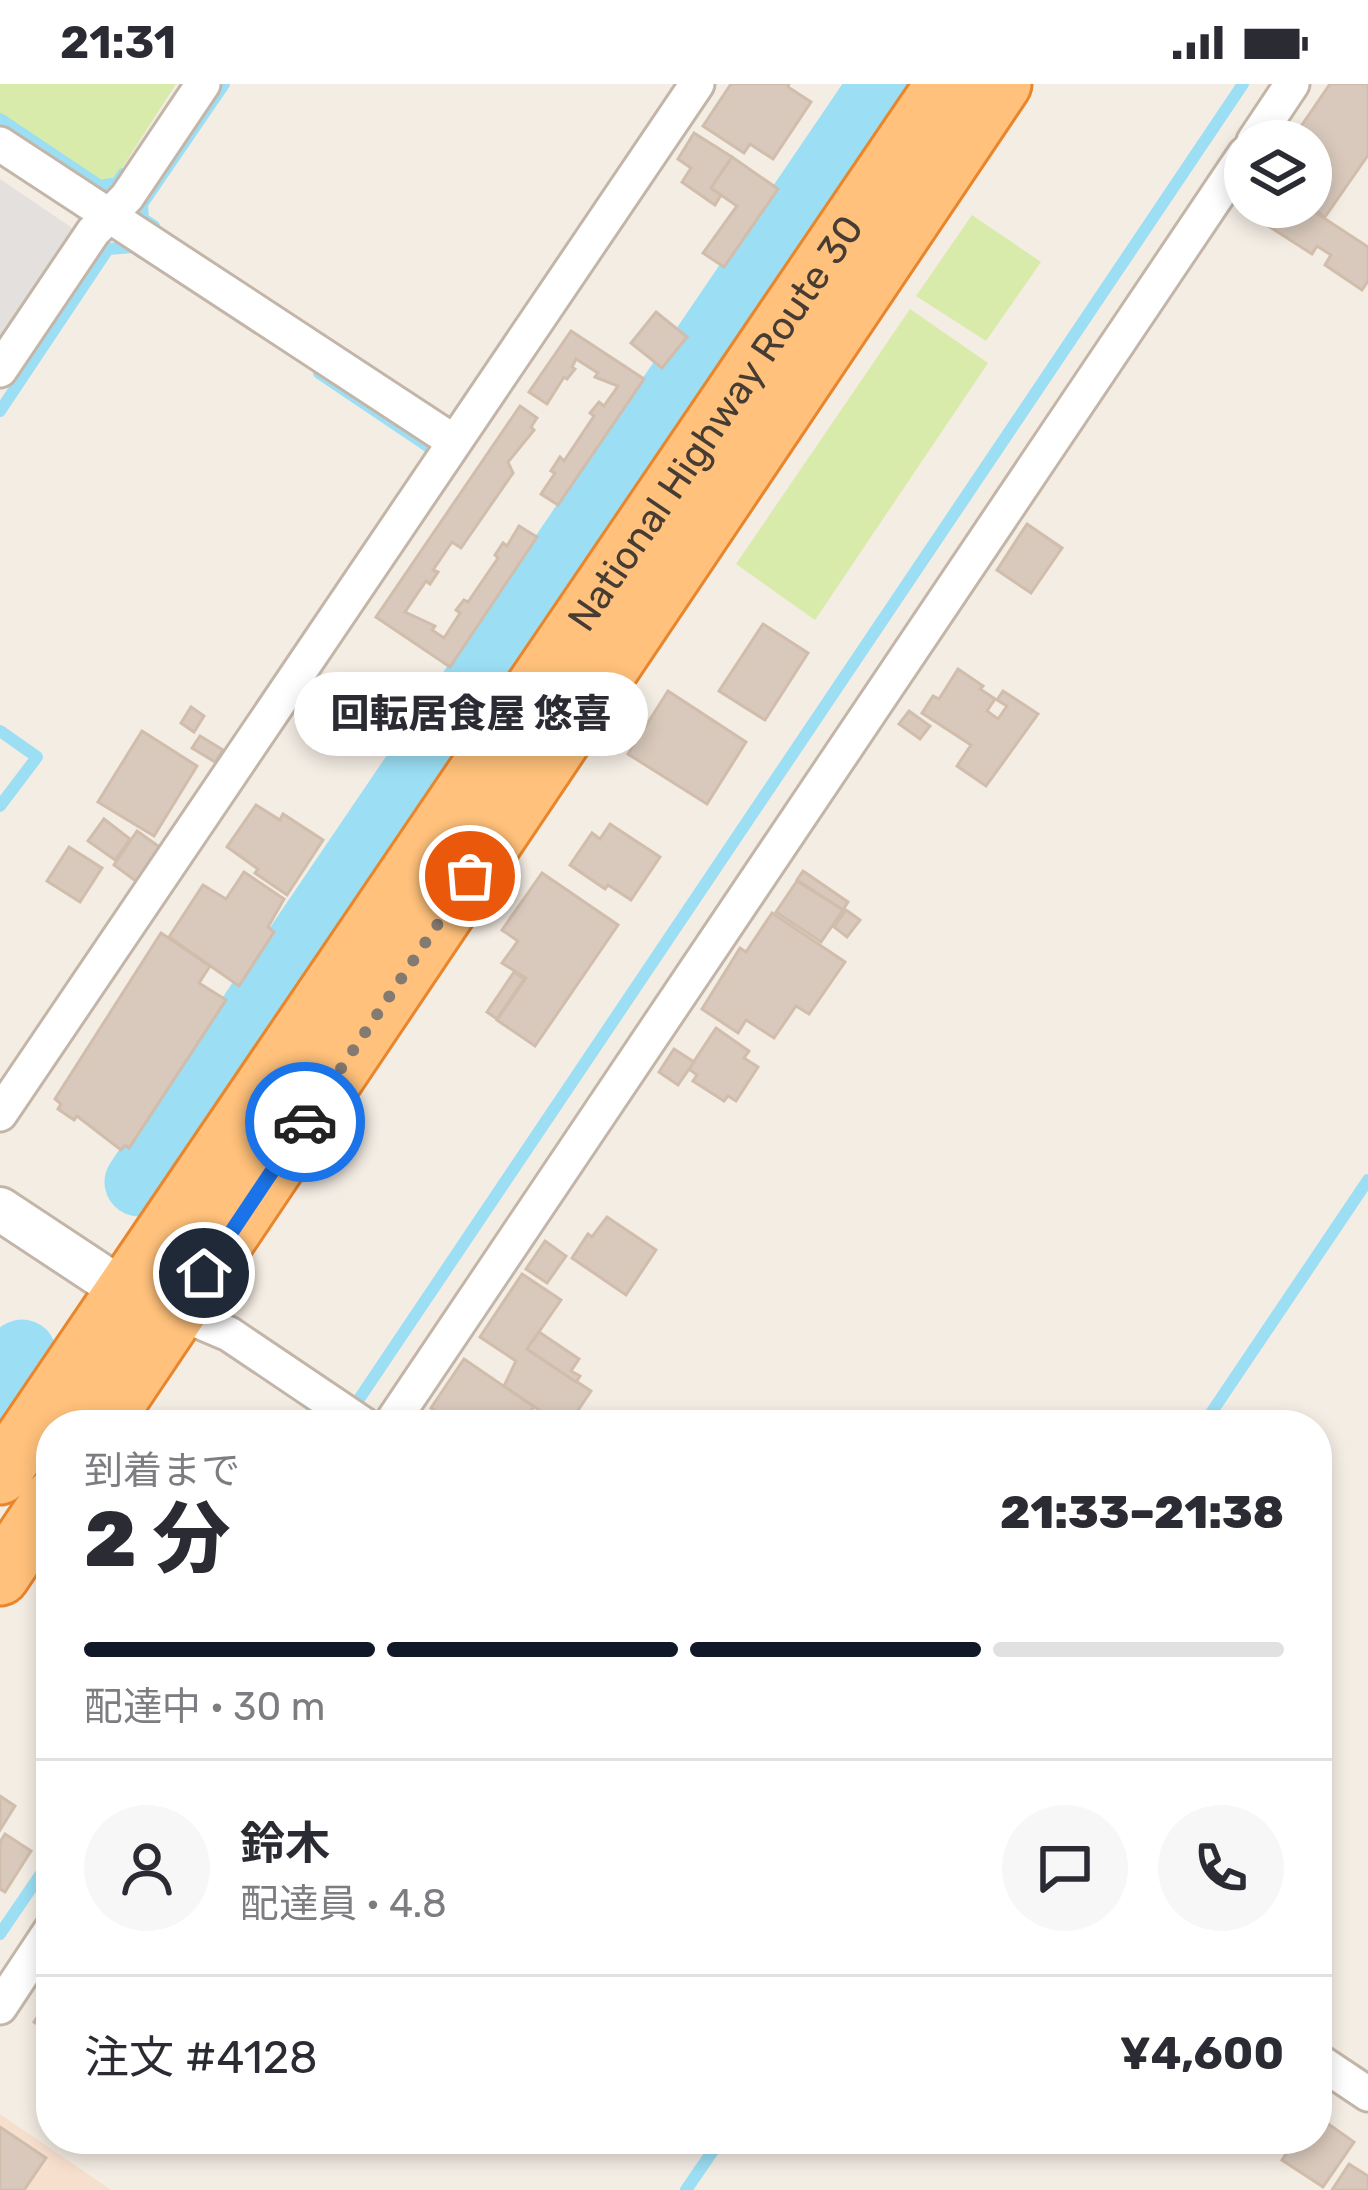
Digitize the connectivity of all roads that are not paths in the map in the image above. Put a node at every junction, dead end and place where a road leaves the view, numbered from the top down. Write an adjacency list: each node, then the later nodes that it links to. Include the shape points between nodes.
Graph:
1 (203, 84): 9 (street)
2 (697, 84): 11 (street)
3 (944, 84): 14 (highway, National Highway Route 30)
4 (1002, 84): 15 (highway, National Highway Route 30)
5 (1292, 84): 6 (street)
6 (1267, 120)
7 (0, 144): 9 (street)
8 (1224, 184): 19 (street)
9 (108, 215): 10 (street); 11 (street)
10 (0, 370)
11 (453, 441): 12 (street)
12 (0, 1114)
13 (0, 1209): 14 (street)
14 (124, 1291): 15 (street); 16 (highway, National Highway Route 30)
15 (177, 1312): 17 (highway, National Highway Route 30); 18 (street, via 229,1334)
16 (44, 1410)
17 (111, 1410)
18 (347, 1410)
19 (370, 1410)
20 (36, 1422): 21 (highway, National Highway Route 30)
21 (0, 1475)
22 (36, 1522): 23 (highway)
23 (0, 1576)
24 (36, 1952): 25 (street)
25 (0, 2006)
26 (1332, 2070): 27 (street)
27 (1368, 2094)

